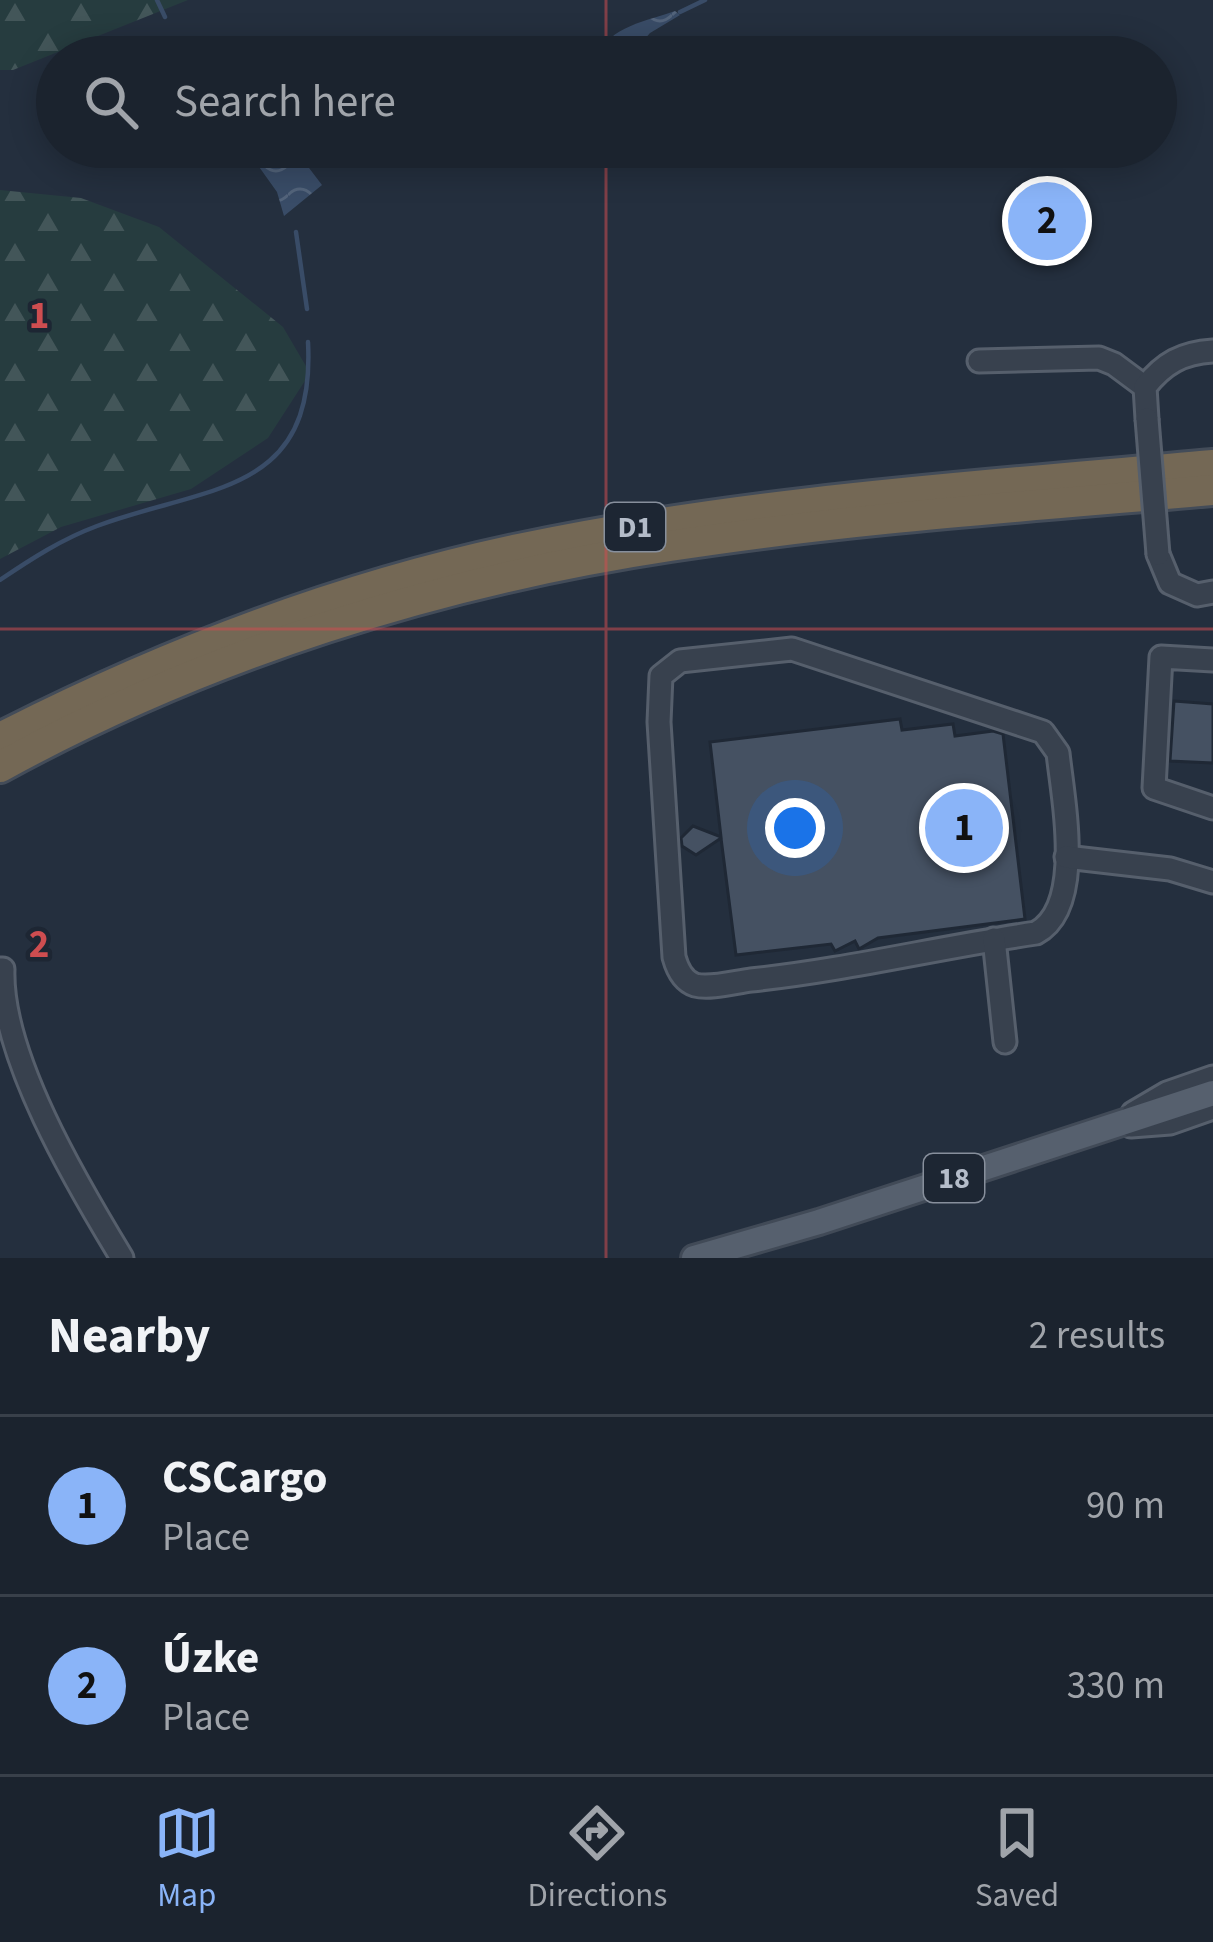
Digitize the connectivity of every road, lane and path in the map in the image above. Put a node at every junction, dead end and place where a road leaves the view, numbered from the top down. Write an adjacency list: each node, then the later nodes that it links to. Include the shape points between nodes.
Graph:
1 (1213, 351): 3 (street, via 1174,359)
2 (979, 361): 3 (street, via 1099,358)
3 (1145, 388): 6 (street, bridge, via 1158,554 1170,584)
4 (1213, 465): 8 (highway, D1, via 761,509 517,550 288,615)
5 (1213, 490): 11 (highway, D1, via 747,535 529,573 296,638 182,681)
6 (1213, 592)
7 (1213, 660): 12 (street, via 1161,657 1154,788)
8 (82, 698): 9 (highway); 10 (highway, D1)
9 (0, 718)
10 (0, 738)
11 (0, 771)
12 (1213, 808)
13 (1066, 857): 14 (street); 15 (street, via 1062,902 1048,926); 15 (street, via 1058,753 1043,732 793,649 680,661 661,676 674,957 686,980 760,980)
14 (1213, 882)
15 (994, 939): 17 (street)
16 (0, 969): 22 (street, via 21,1060 76,1182)
17 (1004, 1042)
18 (1213, 1077): 21 (street)
19 (1213, 1094): 21 (main road, 18)
20 (1213, 1108): 21 (street, via 1170,1124)
21 (1106, 1128): 23 (main road, 18)
22 (122, 1258)
23 (694, 1258)

